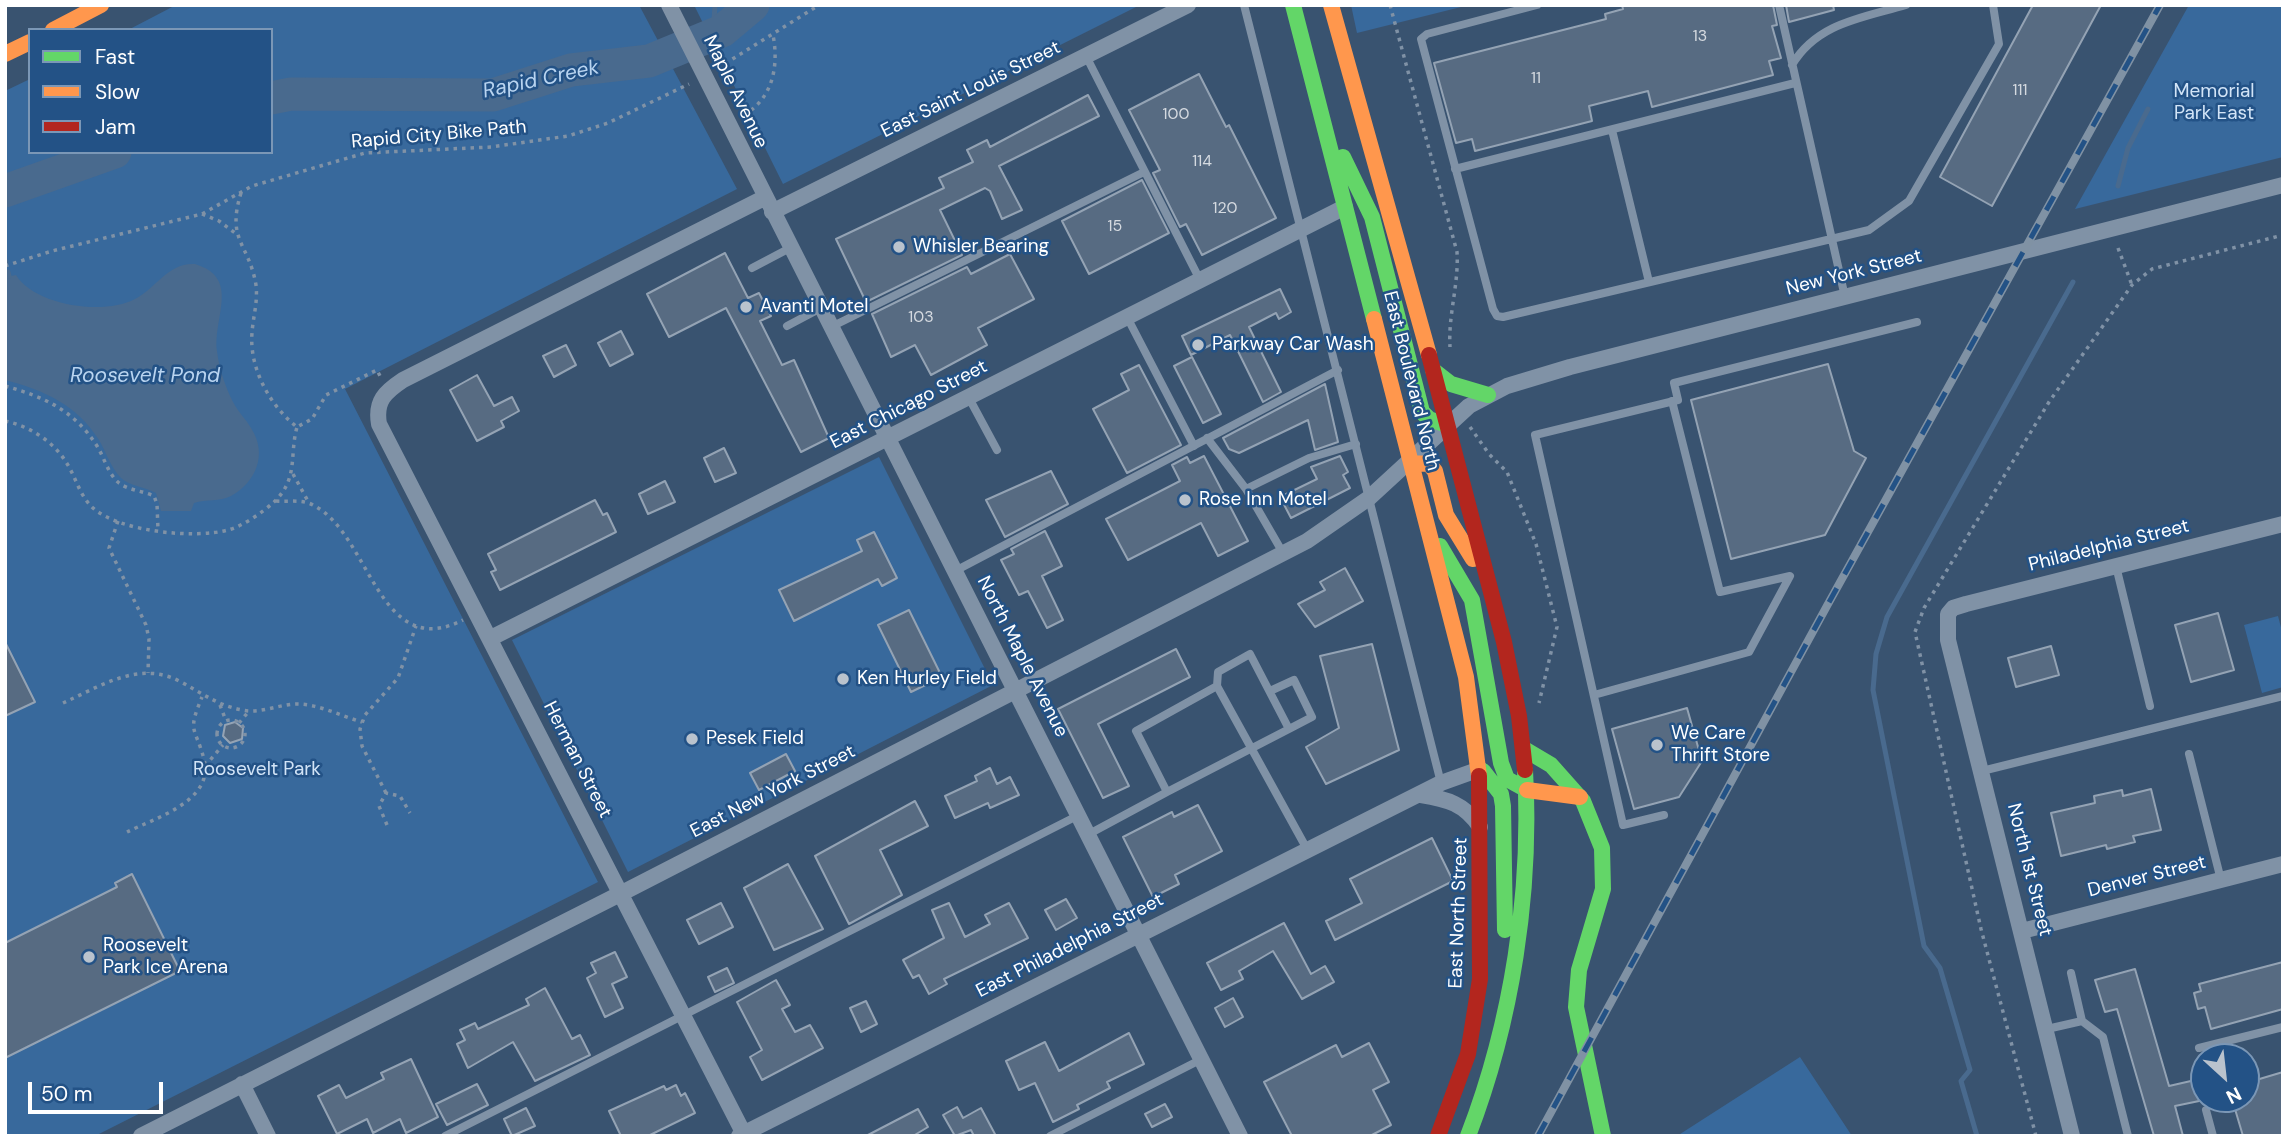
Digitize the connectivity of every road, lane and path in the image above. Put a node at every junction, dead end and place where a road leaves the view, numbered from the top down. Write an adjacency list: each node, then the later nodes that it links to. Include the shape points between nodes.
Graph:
1 (101, 5): 14 (main road)
2 (668, 5): 31 (street, Maple Avenue)
3 (819, 5): 15 (path)
4 (1188, 5): 18 (street, East Saint Louis Street)
5 (1244, 5): 34 (lane)
6 (1293, 5): 23 (main road, East Boulevard North)
7 (1317, 5): 25 (main road, via 1334,60)
8 (1331, 5): 25 (main road, East Boulevard North)
9 (1390, 5): 51 (path, via 1457,252)
10 (1537, 5): 27 (lane, via 1421,39)
11 (1779, 5): 19 (lane)
12 (1906, 5): 19 (lane, via 1822,32)
13 (1993, 5): 37 (lane, via 1999,44 1916,191 1869,230)
14 (57, 28)
15 (773, 34): 20 (path); 24 (path, via 776,53 770,88 760,104)
16 (28, 43): 17 (main road)
17 (5, 54)
18 (1086, 56): 28 (lane); 31 (street, East Saint Louis Street)
19 (1792, 65): 22 (lane)
20 (713, 71)
21 (692, 82): 30 (path, Rapid City Bike Path, via 608,124 568,136 491,147 365,153)
22 (1795, 83): 26 (lane); 37 (lane)
23 (1321, 113): 32 (main road, East Boulevard North); 61 (main road, via 1372,218 1422,412)
24 (744, 115)
25 (1366, 119): 53 (main road, East Boulevard North)
26 (1612, 130): 27 (lane); 43 (lane)
27 (1455, 170): 43 (lane, via 1497,316)
28 (1144, 172): 42 (lane); 50 (lane)
29 (2283, 185): 45 (street, New York Street)
30 (242, 192): 33 (path, Rapid City Bike Path); 35 (path, via 235,212)
31 (768, 205): 38 (street, North Maple Avenue); 55 (street, East Saint Louis Street)
32 (1345, 207): 34 (street, East Chicago Street); 69 (main road, East Boulevard North)
33 (202, 214): 35 (path); 40 (path, Rapid City Bike Path)
34 (1300, 229): 42 (street, East Chicago Street); 52 (lane)
35 (235, 233): 62 (path, via 256,289 251,335 254,362 270,396)
36 (2283, 235): 44 (path, via 2152,269)
37 (1831, 239): 43 (lane); 45 (lane)
38 (790, 248): 41 (lane); 46 (street, North Maple Avenue)
39 (2118, 248): 44 (path)
40 (5, 266)
41 (752, 268)
42 (1200, 280): 47 (street, East Chicago Street)
43 (1649, 282)
44 (2132, 285): 148 (path, via 2049,402 1924,608 1915,632 1981,929)
45 (1845, 297): 56 (street, New York Street, via 1570,367)
46 (821, 308): 49 (lane); 50 (street, North Maple Avenue)
47 (1128, 317): 57 (street, East Chicago Street); 67 (lane)
48 (1917, 322): 58 (lane, via 1674,383 1678,400)
49 (787, 326)
50 (831, 327): 65 (street, North Maple Avenue)
51 (1450, 350)
52 (1338, 370): 64 (lane); 66 (lane)
53 (1433, 370): 56 (main road, via 1451,384); 61 (main road, East Boulevard North)
54 (5, 386): 78 (path, via 43,397 75,419 115,479 154,496)
55 (390, 388): 59 (street, East Saint Louis Street); 62 (path, via 377,370 326,395 312,419)
56 (1488, 395): 61 (street, New York Street)
57 (969, 398): 65 (street, East Chicago Street); 68 (lane)
58 (1672, 401): 91 (lane, via 1535,435); 91 (lane, via 1720,592 1790,576 1749,652)
59 (379, 403): 83 (street, Herman Street, via 379,424)
60 (5, 421): 75 (path, via 24,426 47,442 66,462 91,506)
61 (1447, 425): 69 (street, New York Street); 82 (main road, East Boulevard North)
62 (297, 427): 70 (path)
63 (1470, 427): 98 (path, via 1507,472 1536,544 1556,627)
64 (1207, 438): 67 (lane); 71 (lane)
65 (888, 439): 81 (street, North Maple Avenue); 86 (street, East Chicago Street)
66 (1356, 444): 71 (lane, via 1309,458); 72 (lane)
67 (1194, 446): 81 (lane)
68 (997, 450)
69 (1411, 463): 72 (street, East New York Street); 76 (main road, East Boulevard North); 82 (main road, via 1429,464 1435,471 1446,515)
70 (293, 474): 73 (path); 74 (path)
71 (1246, 489): 79 (lane)
72 (1369, 498): 79 (street, East New York Street); 110 (lane)
73 (275, 501): 74 (path); 78 (path, via 227,530)
74 (309, 503): 85 (path, via 341,529 390,610)
75 (118, 521): 78 (path); 87 (path, via 109,548 146,625)
76 (1426, 522): 108 (main road, East Boulevard North, via 1465,677); 111 (main road, via 1472,600 1501,762 1507,779)
77 (2283, 524): 80 (street, Philadelphia Street)
78 (158, 530)
79 (1283, 554): 90 (street, East New York Street)
80 (2116, 566): 84 (street, Philadelphia Street, via 1966,604); 96 (lane)
81 (955, 570): 90 (street, North Maple Avenue)
82 (1486, 579): 104 (main road, East Boulevard North)
83 (477, 614): 85 (path, via 441,628); 86 (street, Herman Street)
84 (1948, 614): 109 (street, North 1st Street, via 1948,640)
85 (416, 626): 100 (path, via 398,678)
86 (491, 638): 126 (street, Herman Street)
87 (148, 673): 93 (path, via 173,678); 94 (path, via 114,680)
88 (1217, 686): 89 (lane, via 1218,672 1250,654); 105 (lane); 112 (lane, via 1136,731)
89 (1270, 691): 102 (lane); 102 (lane, via 1294,680 1312,717)
90 (1016, 692): 117 (street, North Maple Avenue); 126 (street, East New York Street)
91 (1594, 695): 118 (lane, via 1623,825)
92 (2283, 696): 109 (lane)
93 (202, 697): 95 (path); 107 (path, via 192,730)
94 (63, 703)
95 (220, 705): 97 (path); 99 (path)
96 (2150, 706)
97 (249, 711): 100 (path, via 300,704); 101 (path)
98 (1538, 712)
99 (226, 721): 101 (path); 103 (path, via 217,734)
100 (362, 722): 113 (path, via 362,746)
101 (239, 723): 103 (path, via 245,732 242,743 232,748)
102 (1289, 729): 105 (lane)
103 (223, 745): 107 (path)
104 (1524, 749): 111 (main road, East Boulevard North); 115 (main road, via 1551,765)
105 (1251, 750): 112 (lane); 123 (lane)
106 (2189, 754): 125 (lane)
107 (205, 766): 121 (path, via 199,788 186,802)
108 (1479, 769): 110 (street, East Philadelphia Street); 120 (main road, East North Street); 130 (main road, via 1487,772 1502,794)
109 (1982, 771): 127 (street, North 1st Street)
110 (1441, 783): 114 (street, East Philadelphia Street)
111 (1527, 790): 115 (main road); 130 (main road)
112 (1167, 792): 122 (lane)
113 (386, 793): 116 (path, via 400,796); 119 (path, via 379,806)
114 (1421, 795): 120 (street, via 1461,806); 123 (street, East Philadelphia Street)
115 (1580, 797): 147 (main road, via 1598,832 1604,871 1598,911 1579,970 1576,1007)
116 (410, 813)
117 (1079, 815): 122 (street, North Maple Avenue); 131 (lane)
118 (1664, 816)
119 (387, 825)
120 (1483, 831): 145 (main road, East North Street, via 1480,979 1468,1054)
121 (127, 832)
122 (1089, 834): 128 (street, North Maple Avenue)
123 (1308, 851): 128 (street, East Philadelphia Street)
124 (2283, 864): 125 (street, Denver Street)
125 (2221, 880): 127 (street, Denver Street)
126 (622, 893): 131 (street, Herman Street); 137 (street, East New York Street)
127 (2022, 931): 134 (street, North 1st Street)
128 (1140, 934): 136 (street, North Maple Avenue); 139 (street, East Philadelphia Street)
129 (2071, 973): 132 (lane)
130 (1510, 995): 146 (main road, via 1493,1067)
131 (684, 1014): 139 (street, Herman Street); 142 (lane)
132 (2082, 1021): 134 (lane); 150 (lane, via 2103,1037)
133 (2283, 1027): 135 (lane)
134 (2046, 1029): 149 (street, North 1st Street)
135 (2219, 1043)
136 (1202, 1059): 143 (lane); 144 (street, North Maple Avenue)
137 (242, 1084): 140 (street, East New York Street); 141 (street)
138 (2207, 1113): 151 (lane)
139 (743, 1135)
140 (141, 1136)
141 (268, 1136)
142 (445, 1136)
143 (1050, 1136)
144 (1240, 1136)
145 (1438, 1136)
146 (1468, 1136)
147 (1603, 1136)
148 (2036, 1136)
149 (2072, 1136)
150 (2128, 1136)
151 (2213, 1136)

